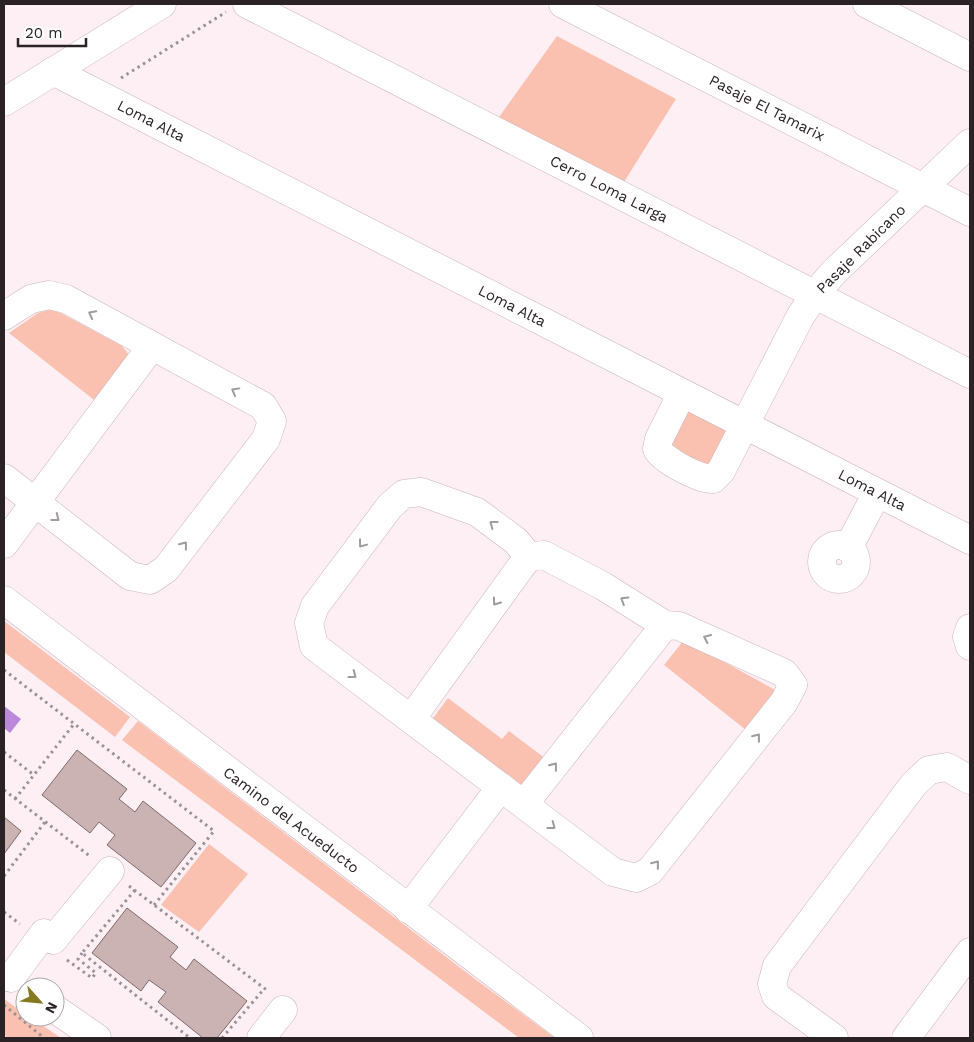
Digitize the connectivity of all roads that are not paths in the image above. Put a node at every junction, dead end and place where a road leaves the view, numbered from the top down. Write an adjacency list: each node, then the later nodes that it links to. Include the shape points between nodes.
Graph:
1 (162, 4): 6 (street)
2 (564, 4): 9 (street, Pasaje El Tamarix)
3 (867, 4): 5 (street)
4 (239, 6): 11 (street, Cerro Loma Larga)
5 (970, 56)
6 (53, 71): 7 (street); 15 (street, Loma Alta)
7 (4, 102)
8 (970, 143): 9 (street, Pasaje Rabicano)
9 (923, 188): 10 (street, Pasaje El Tamarix); 11 (street, Pasaje Rabicano)
10 (970, 212)
11 (814, 294): 14 (street, Cerro Loma Larga); 16 (street, Pasaje Rabicano)
12 (4, 316): 13 (street, one-way to 12, via 66,299 49,295 31,299)
13 (152, 346): 19 (street); 19 (street, one-way to 13, via 130,576 150,580 166,568 266,439 272,421 263,406)
14 (970, 374)
15 (682, 393): 16 (street, Loma Alta); 16 (street, Pasaje Rabicano, via 659,439 657,449 664,458 713,479 718,476)
16 (744, 425): 18 (street, Loma Alta)
17 (4, 478): 19 (street)
18 (877, 493): 20 (street, Loma Alta); 22 (street)
19 (35, 502): 21 (street)
20 (970, 540)
21 (4, 544)
22 (848, 548)
23 (529, 557): 25 (street, one-way to 23, via 603,586 544,555); 28 (street, one-way to 28); 28 (street, one-way to 28, via 516,541 477,512 422,492 404,494 390,506 315,606 309,623 314,646)
24 (4, 600): 34 (street, Camino del Acueducto)
25 (665, 626): 31 (street, one-way to 25); 31 (street, one-way to 25, via 613,872 636,878 650,870 784,702 793,685 784,674 679,626)
26 (970, 628): 27 (street)
27 (970, 646)
28 (411, 719): 30 (street)
29 (970, 780): 43 (street, via 946,767 929,770 914,784 777,966 772,984 776,996)
30 (502, 787): 31 (street); 34 (street)
31 (524, 804)
32 (110, 871): 37 (street, via 53,940 44,933)
33 (71, 892): 35 (street)
34 (408, 909): 42 (street, Camino del Acueducto)
35 (41, 930)
36 (970, 952): 44 (street)
37 (13, 980)
38 (283, 1010): 41 (street)
39 (65, 1016): 40 (street)
40 (97, 1038)
41 (261, 1038)
42 (579, 1038)
43 (834, 1038)
44 (906, 1038)

